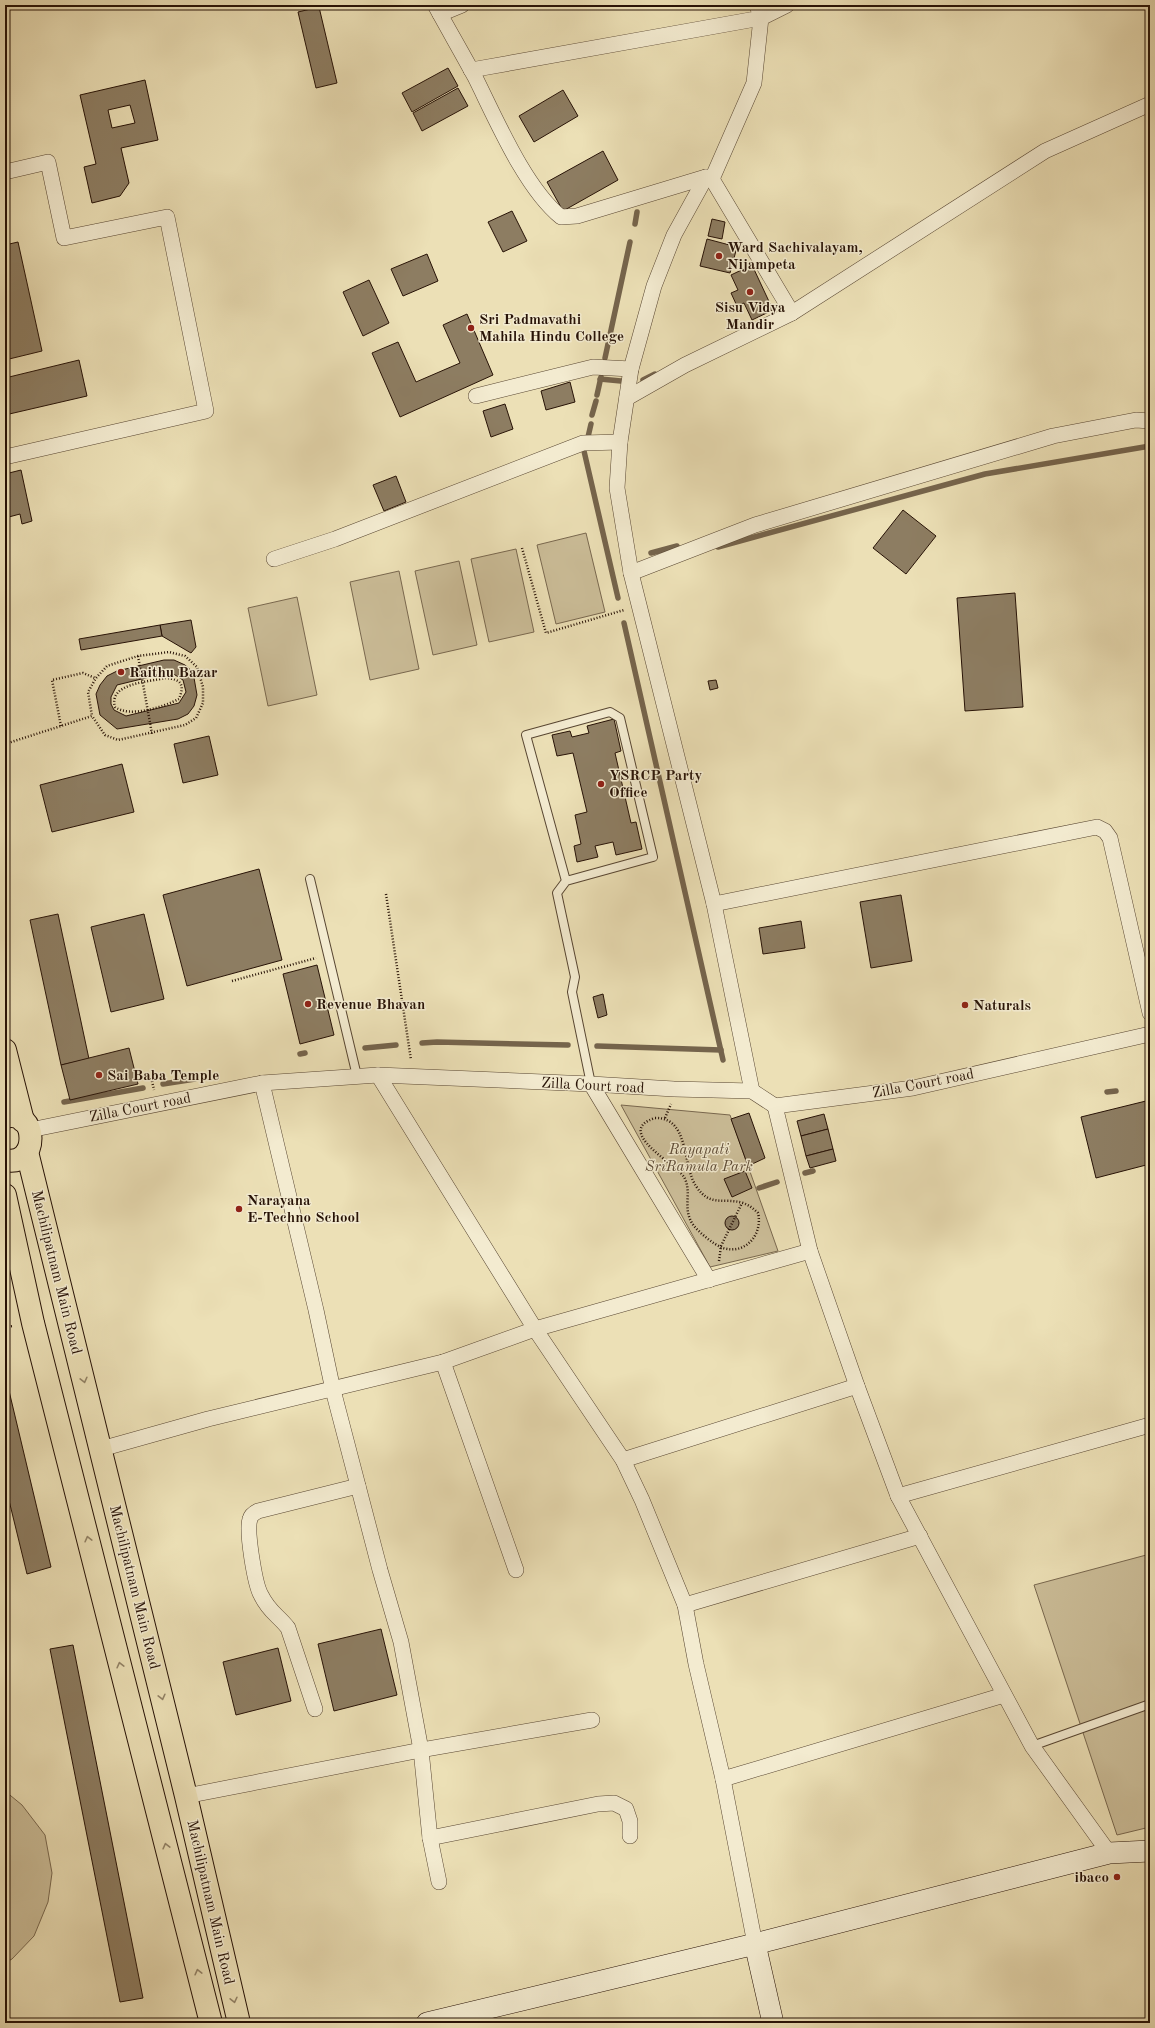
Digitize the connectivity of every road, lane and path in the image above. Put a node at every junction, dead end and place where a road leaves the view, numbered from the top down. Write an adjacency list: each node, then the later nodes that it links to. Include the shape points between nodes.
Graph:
1 (462, 5): 3 (street)
2 (788, 5): 4 (street)
3 (437, 10): 5 (street)
4 (759, 11): 5 (street); 8 (street, via 754,83)
5 (471, 70): 8 (street, via 517,160 550,207 561,217 577,216)
6 (1150, 104): 9 (street, via 1045,151)
7 (5, 172): 15 (street, via 48,162 64,238 167,216 206,412)
8 (709, 178): 9 (street); 10 (street, via 674,235 657,278)
9 (792, 313): 12 (street, via 685,365)
10 (631, 369): 11 (street, via 593,367); 12 (street)
11 (476, 396)
12 (627, 398): 14 (street)
13 (1150, 421): 18 (street, via 1136,420 1053,436 755,525)
14 (620, 442): 17 (street, via 583,443 335,539); 18 (street, via 617,488)
15 (5, 457)
16 (522, 548): 19 (path, via 546,633)
17 (274, 559)
18 (631, 573): 19 (street)
19 (640, 605): 31 (street)
20 (138, 656): 21 (path, via 107,666); 22 (path); 26 (path, via 168,652 185,656 197,667 202,687 203,703 196,718 185,726)
21 (96, 678): 24 (path, via 88,692); 25 (path, via 83,673 52,680)
22 (143, 683): 23 (path); 23 (path, via 125,687 117,693 113,701 121,712 132,713); 23 (path, via 165,678 174,679 182,690 179,699)
23 (148, 709): 26 (path)
24 (92, 716): 25 (path); 26 (path, via 105,734 118,740)
25 (61, 726): 27 (path)
26 (152, 734)
27 (5, 744)
28 (310, 879): 32 (lane)
29 (566, 881): 29 (lane, via 526,734 610,712 620,718 652,857); 41 (lane, via 557,893 575,977 572,992)
30 (386, 894): 39 (path)
31 (714, 904): 34 (street, via 1096,827 1105,831 1110,838); 42 (street)
32 (328, 954): 33 (path); 38 (lane)
33 (232, 981)
34 (1150, 1013)
35 (1150, 1034): 43 (street, Zilla Court road, via 913,1088)
36 (5, 1050): 44 (main road, Machilipatnam Main Road)
37 (378, 1075): 38 (street, Zilla Court road); 39 (street, Zilla Court road); 52 (street)
38 (357, 1076): 40 (street, Zilla Court road)
39 (414, 1076): 41 (street, Zilla Court road)
40 (262, 1083): 44 (street, Zilla Court road); 55 (street)
41 (590, 1084): 42 (street, Zilla Court road); 51 (street)
42 (752, 1091): 43 (street)
43 (775, 1106): 50 (street)
44 (19, 1122): 45 (main road, Machilipatnam Main Road, via 32,1141)
45 (27, 1152): 46 (main road, via 18,1159); 57 (main road, Machilipatnam Main Road, one-way to 57)
46 (5, 1160)
47 (5, 1195): 78 (main road, Machilipatnam Main Road, one-way to 47, via 35,1331)
48 (742, 1202): 49 (path); 49 (path, via 758,1213 760,1227 747,1245 739,1249); 49 (path, via 718,1201 702,1195 692,1179 684,1145 672,1124 665,1118 648,1120 641,1132 643,1138 652,1150 669,1162 684,1178 688,1191 687,1210 693,1224 703,1235)
49 (721, 1246)
50 (810, 1251): 51 (street); 54 (street)
51 (709, 1280): 52 (street)
52 (535, 1329): 53 (street); 58 (street)
53 (443, 1362): 55 (street); 62 (street)
54 (857, 1386): 58 (street); 60 (street)
55 (333, 1390): 57 (street, via 208,1419); 59 (street)
56 (1150, 1425): 60 (street)
57 (101, 1449): 71 (main road, Machilipatnam Main Road, one-way to 71)
58 (623, 1460): 63 (street)
59 (358, 1486): 66 (street, via 258,1511 249,1521 249,1540 260,1594 271,1612 288,1628); 69 (street, via 401,1642)
60 (898, 1496): 61 (street)
61 (920, 1536): 63 (street); 64 (street)
62 (516, 1570)
63 (686, 1605): 70 (street, via 696,1664)
64 (1004, 1695): 68 (street); 70 (street)
65 (1150, 1704): 68 (lane)
66 (315, 1709)
67 (592, 1720): 69 (street)
68 (1032, 1746): 75 (street)
69 (421, 1750): 71 (street); 73 (street)
70 (723, 1779): 77 (street)
71 (186, 1796): 79 (main road, Machilipatnam Main Road, one-way to 79)
72 (630, 1836): 73 (street, via 630,1821 626,1809 614,1803 574,1807)
73 (430, 1838): 76 (street)
74 (1150, 1851): 75 (main road)
75 (1109, 1853): 77 (main road)
76 (439, 1882)
77 (755, 1944): 80 (main road); 81 (main road)
78 (211, 2023)
79 (239, 2023)
80 (427, 2023)
81 (773, 2023)

